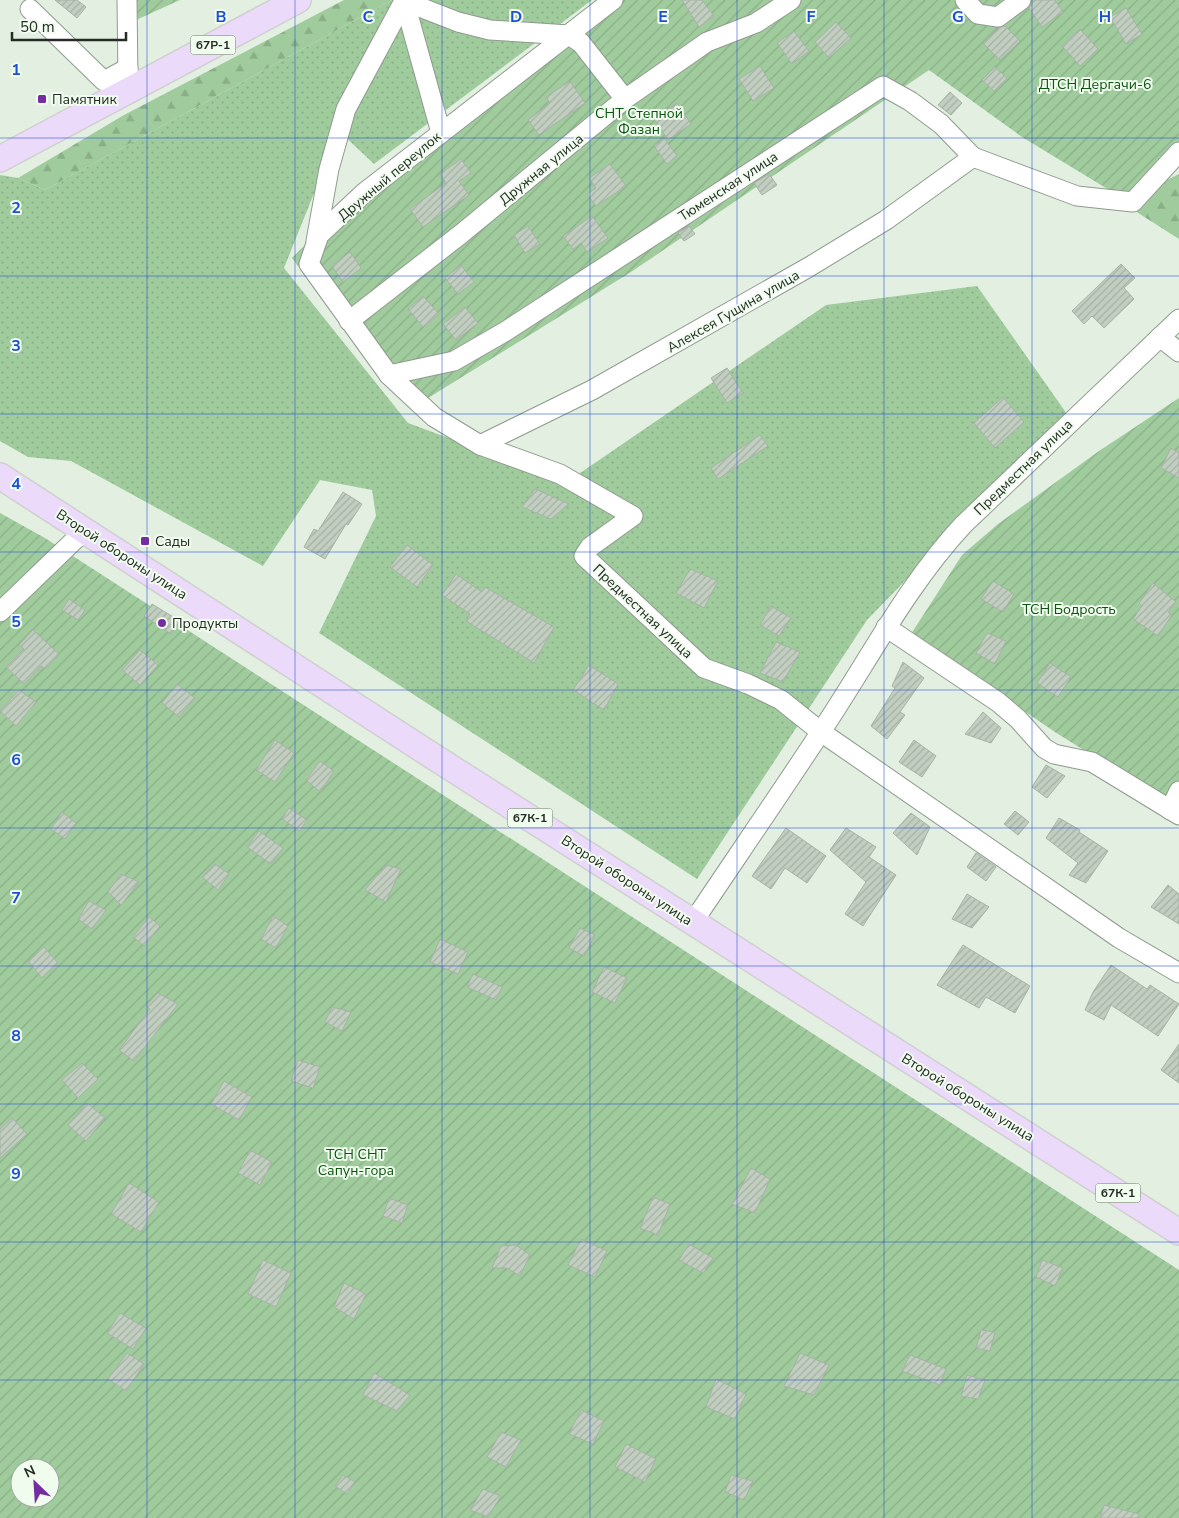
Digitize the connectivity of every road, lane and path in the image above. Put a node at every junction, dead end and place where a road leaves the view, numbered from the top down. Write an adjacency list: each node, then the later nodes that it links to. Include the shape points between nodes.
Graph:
1 (127, 0): 10 (street)
2 (298, 0): 10 (main road, 67Р-1)
3 (404, 0): 9 (street, via 458,22 490,30); 12 (street); 16 (street, via 346,109 328,169)
4 (612, 0): 9 (street, Дружный переулок)
5 (791, 0): 11 (street, Дружная улица, via 756,23 708,42)
6 (966, 0): 7 (street, via 978,14 998,17)
7 (1021, 0)
8 (30, 9): 10 (street, via 104,81)
9 (569, 35): 11 (street, via 581,44); 12 (street, Дружный переулок)
10 (128, 79): 15 (main road, 67Р-1)
11 (625, 99): 18 (street, Дружная улица)
12 (441, 133): 16 (street, Дружный переулок, via 365,192 320,235)
13 (1179, 152): 14 (street, via 1133,202 1077,196)
14 (973, 157): 21 (street, Тюменская улица, via 941,124 884,86 506,331 454,361); 22 (street, Алексея Гущина улица, via 886,220 801,272 592,390)
15 (0, 159)
16 (314, 249): 18 (street, via 308,264)
17 (1179, 319): 19 (street, Предместная улица)
18 (349, 321): 21 (street)
19 (1160, 337): 20 (street); 26 (street, Предместная улица, via 963,525 931,561)
20 (1179, 352)
21 (389, 375): 22 (street, Предместная улица, via 434,417)
22 (480, 445): 27 (street, Предместная улица, via 560,474 633,516 590,547 584,556 704,668 781,700)
23 (0, 476): 24 (main road, Второй обороны улица / 67К-1)
24 (85, 530): 25 (street); 30 (main road, Второй обороны улица / 67К-1)
25 (0, 612)
26 (886, 627): 27 (street, Предместная улица); 29 (street, via 998,702 1044,748 1054,754 1092,762)
27 (821, 732): 30 (street, Предместная улица); 31 (street, via 1119,938)
28 (1179, 791): 29 (street)
29 (1174, 813)
30 (693, 922): 32 (main road, Второй обороны улица / 67К-1)
31 (1179, 973)
32 (1179, 1232)

